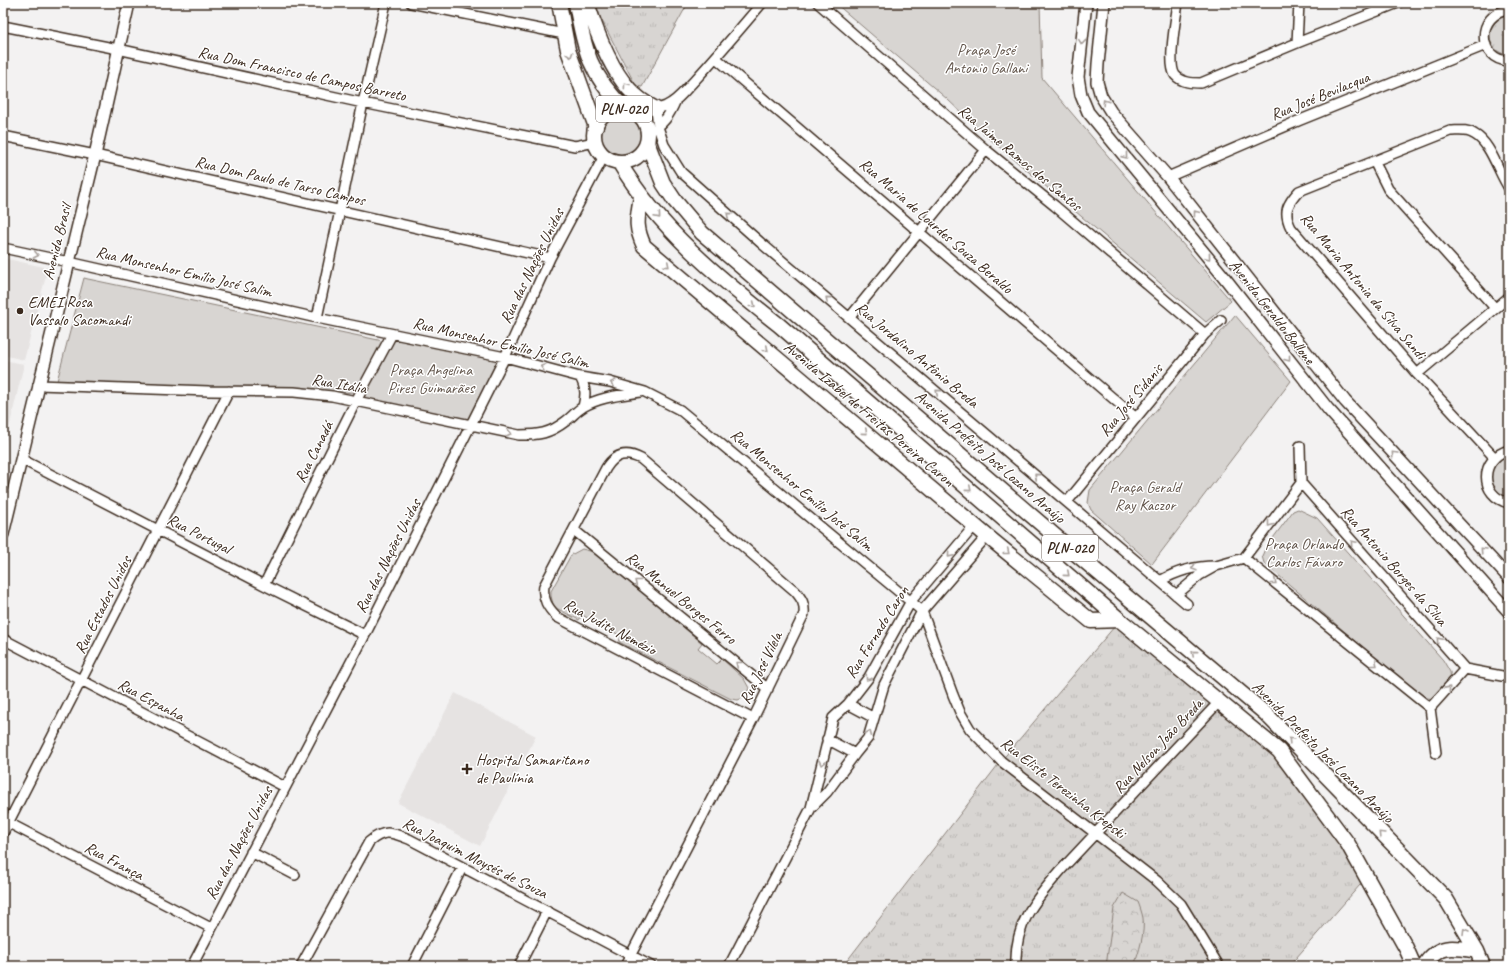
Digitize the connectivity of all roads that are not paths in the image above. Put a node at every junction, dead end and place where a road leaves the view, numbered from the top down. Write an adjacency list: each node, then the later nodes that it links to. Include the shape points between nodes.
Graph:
1 (129, 3): 19 (street, Avenida Brasil)
2 (386, 3): 23 (street)
3 (411, 3): 16 (street)
4 (559, 3): 16 (main road, PLN-020)
5 (576, 3): 24 (main road, PLN-020, via 592,65 612,96)
6 (587, 3): 25 (main road, one-way to 6, via 636,97 617,72)
7 (762, 3): 20 (street)
8 (818, 3): 30 (street, Rua Jaime Ramos dos Santos)
9 (1086, 3): 83 (street, Avenida Geraldo Ballone, one-way to 83, via 1078,77 1080,94 1088,112 1224,277 1328,409)
10 (1104, 3): 35 (street, Avenida Geraldo Ballone, one-way to 10, via 1111,112 1101,96 1097,82)
11 (1178, 3): 17 (street, via 1171,61 1175,75 1187,83 1202,83)
12 (1299, 3): 17 (street)
13 (1398, 3): 17 (street)
14 (1505, 8): 18 (street, via 1489,20 1484,36)
15 (3, 26): 19 (street, Rua Dom Francisco de Campos Barreto)
16 (564, 34): 26 (main road, PLN-020, one-way to 26)
17 (1297, 43)
18 (1486, 45): 21 (street, via 1494,56); 35 (street, Rua José Bevilacqua)
19 (118, 49): 23 (street, Rua Dom Francisco de Campos Barreto); 31 (street, Avenida Brasil)
20 (716, 58): 22 (street); 39 (street, Rua Maria de Lourdes Souza Beraldo)
21 (1509, 61)
22 (676, 100): 25 (street); 27 (street, via 670,114)
23 (362, 103): 29 (street, Rua Dom Francisco de Campos Barreto, via 575,146); 38 (street)
24 (629, 110): 25 (street); 26 (main road, PLN-020, via 615,109 607,113); 27 (main road, PLN-020, via 640,116)
25 (656, 110): 27 (street, Rua Jordalino Antônio Breda)
26 (596, 127): 29 (main road, PLN-020)
27 (651, 133): 34 (main road, PLN-020, via 639,155 626,162); 45 (street, Rua Jordalino Antônio Breda, one-way to 27, via 681,172 664,145); 109 (main road, Avenida Prefeito José Lozano Araújo / PLN-020, one-way to 27, via 1446,899 1266,714 702,233 663,183)
28 (3, 136): 31 (street, Rua Dom Paulo de Tarso Campos)
29 (595, 142): 32 (main road, PLN-020)
30 (986, 150): 39 (street); 49 (street, Rua Jaime Ramos dos Santos)
31 (95, 155): 38 (street, Rua Dom Paulo de Tarso Campos); 42 (street, Avenida Brasil)
32 (604, 156): 34 (main road); 41 (street, Rua das Nações Unidas)
33 (1374, 161): 36 (street, Rua Maria Antonia da Silva Sandi, via 1450,131 1462,130 1473,133 1484,142); 44 (street, via 1388,189); 51 (street, Rua Maria Antonia da Silva Sandi, via 1299,191 1287,209 1287,219 1291,228)
34 (619, 162): 37 (main road, Avenida Prefeito José Lozano Araújo / PLN-020)
35 (1168, 177): 76 (street, Avenida Geraldo Ballone, one-way to 35, via 1346,401)
36 (1509, 188)
37 (641, 196): 69 (main road, Avenida Izabel de Freitas Pereira Caron, one-way to 69, via 637,225 644,246); 84 (main road, Avenida Prefeito José Lozano Araújo / PLN-020, one-way to 84, via 681,241 731,288 797,341)
38 (340, 210): 41 (street, Rua Dom Paulo de Tarso Campos); 46 (street)
39 (919, 232): 45 (street); 58 (street, Rua Maria de Lourdes Souza Beraldo)
40 (3, 248): 42 (street, Rua Monsenhor Emílio José Salim, one-way to 42)
41 (550, 258): 50 (street, Rua das Nações Unidas)
42 (69, 262): 46 (street, Rua Monsenhor Emílio José Salim); 53 (street, Avenida Brasil)
43 (1509, 297): 44 (street)
44 (1495, 308): 51 (street)
45 (850, 317): 67 (street, Rua Jordalino Antônio Breda, one-way to 45)
46 (317, 318): 48 (street, Rua Monsenhor Emílio José Salim)
47 (1221, 320): 49 (street, Rua José Sidanis)
48 (392, 334): 50 (street, Rua Monsenhor Emílio José Salim); 56 (street, Rua Canadá)
49 (1205, 334): 58 (street, Rua José Sidanis)
50 (505, 357): 52 (street, Rua Monsenhor Emílio José Salim, one-way to 50); 59 (street, Rua das Nações Unidas)
51 (1417, 374): 64 (street, Rua Maria Antonia da Silva Sandi)
52 (580, 377): 55 (street, Rua Monsenhor Emílio José Salim, one-way to 52); 57 (street, via 586,392)
53 (38, 385): 54 (street, Rua Itália); 65 (street, Avenida Brasil)
54 (228, 391): 56 (street, Rua Itália, via 294,392); 70 (street, Rua Estados Unidos)
55 (645, 392): 57 (street, Rua Itália, via 606,398); 80 (street, Rua Monsenhor Emílio José Salim, via 686,414)
56 (356, 401): 59 (street, Rua Itália); 78 (street, Rua Canadá)
57 (583, 407): 59 (street, Rua Itália, one-way to 57, via 519,435 533,434 551,431)
58 (1136, 418): 67 (street, Rua José Sidanis)
59 (471, 424): 85 (street, Rua das Nações Unidas)
60 (1509, 443): 64 (street)
61 (1300, 446): 66 (street)
62 (1509, 450): 64 (street)
63 (622, 454): 71 (street, Rua Judite Nemézio, via 611,460); 90 (street, Rua José Vilela, via 630,454 641,459 801,597 805,605 804,614)
64 (1496, 456): 68 (street, via 1489,464 1486,480 1494,495)
65 (21, 459): 70 (street, Rua Portugal); 72 (street, Avenida Brasil)
66 (1301, 483): 74 (street, one-way to 74); 87 (street, Rua Antonio Borges da Silva, one-way to 66)
67 (1067, 502): 77 (street, Rua Jordalino Antônio Breda)
68 (1509, 503)
69 (975, 526): 73 (main road, Avenida Izabel de Freitas Pereira Caron); 80 (street, Rua Fernado Caron, one-way to 80)
70 (158, 530): 78 (street, Rua Portugal); 89 (street, Rua Estados Unidos)
71 (574, 530): 90 (street, Rua Manuel Borges Ferro, one-way to 71); 95 (street, Rua Judite Nemézio, via 544,586 543,594 549,610 557,617)
72 (3, 534)
73 (987, 536): 82 (street, Rua Fernado Caron); 84 (main road, Avenida Izabel de Freitas Pereira Caron, one-way to 84, via 1091,621)
74 (1244, 558): 75 (street); 93 (street, one-way to 93)
75 (1216, 566): 77 (street, one-way to 77, via 1200,566); 79 (street, via 1200,575)
76 (1509, 578)
77 (1160, 581): 79 (street, Rua Jordalino Antônio Breda)
78 (264, 585): 85 (street, Rua Portugal)
79 (1176, 595): 81 (street, Rua Jordalino Antônio Breda)
80 (911, 601): 82 (street, Rua Monsenhor Emílio José Salim); 92 (street, Rua Fernado Caron, one-way to 92, via 869,677)
81 (1187, 604)
82 (922, 611): 94 (street, Rua Fernado Caron, via 884,685); 103 (street, Rua Eliste Terezinha Krepski, via 953,695 970,729 1001,761)
83 (1509, 612)
84 (1120, 620): 91 (main road, Avenida Prefeito José Lozano Araújo / PLN-020)
85 (365, 635): 99 (street, Rua das Nações Unidas)
86 (3, 639): 89 (street, Rua Espanha)
87 (1465, 670): 88 (street); 93 (street, one-way to 87)
88 (1502, 676)
89 (81, 680): 99 (street, Rua Espanha); 101 (street, Rua Estados Unidos)
90 (768, 689): 95 (street, Rua José Vilela)
91 (1219, 702): 103 (street, Rua Nelson João Breda); 120 (main road, Avenida Prefeito José Lozano Araújo / PLN-020, via 1279,751 1348,844)
92 (848, 704): 94 (street); 96 (street, Rua Fernado Caron, via 833,718)
93 (1430, 708): 97 (street)
94 (874, 718): 98 (street, Rua Fernado Caron, one-way to 94, via 868,738)
95 (753, 719): 110 (street, Rua José Vilela)
96 (827, 739): 98 (street); 100 (street, Rua Fernado Caron, one-way to 100)
97 (1436, 753)
98 (855, 754): 100 (street, Rua Fernado Caron)
99 (285, 787): 104 (street, Rua das Nações Unidas)
100 (812, 808): 117 (street, Rua Fernado Caron)
101 (6, 821): 102 (street, Rua Estados Unidos); 108 (street, Rua França)
102 (3, 833)
103 (1096, 834): 118 (street, Rua Nelson João Breda, via 1061,870 1028,911 1019,935); 119 (street, Rua Eliste Terezinha Krepski, via 1157,881 1181,904)
104 (251, 852): 106 (street); 108 (street, Rua das Nações Unidas)
105 (462, 868): 107 (street, Rua Joaquim Moysés de Souza); 112 (street, Rua Joaquim Moysés de Souza, via 400,836 388,832 378,834 363,851); 113 (street)
106 (295, 875)
107 (547, 911): 110 (street, Rua Joaquim Moysés de Souza); 114 (street)
108 (211, 928): 111 (street, Rua das Nações Unidas)
109 (1477, 951): 121 (main road, via 1451,947 1438,951); 122 (main road, Avenida Prefeito José Lozano Araújo / PLN-020)
110 (630, 956): 115 (street, Rua José Vilela); 116 (street, Rua Joaquim Moysés de Souza)
111 (192, 966)
112 (301, 966)
113 (412, 966)
114 (519, 966)
115 (625, 966)
116 (651, 966)
117 (728, 966)
118 (1016, 966)
119 (1219, 966)
120 (1414, 966)
121 (1424, 966)
122 (1483, 966)

